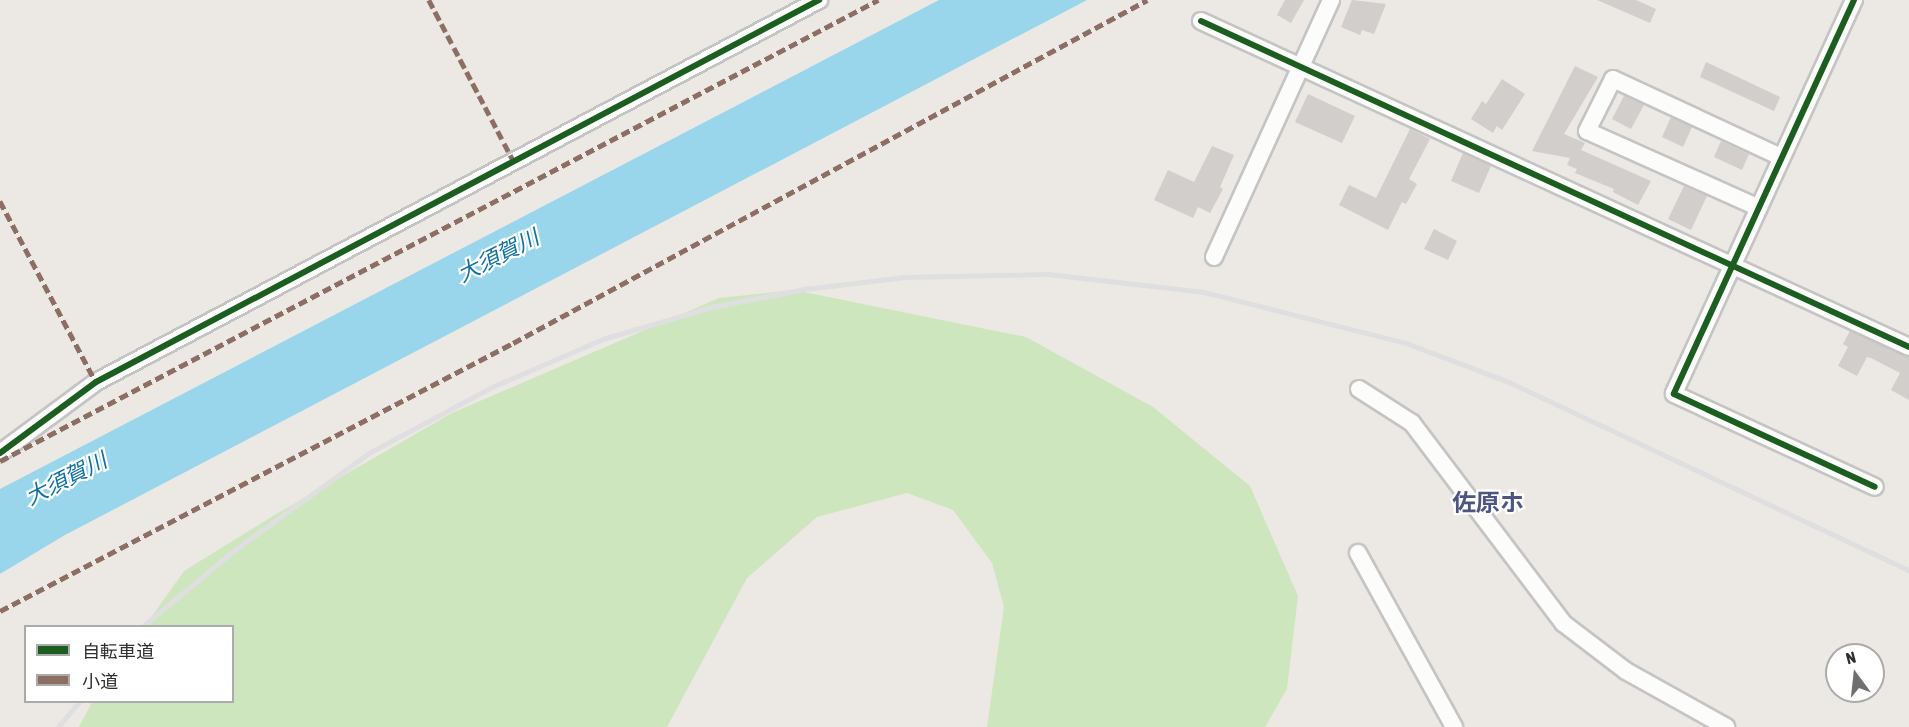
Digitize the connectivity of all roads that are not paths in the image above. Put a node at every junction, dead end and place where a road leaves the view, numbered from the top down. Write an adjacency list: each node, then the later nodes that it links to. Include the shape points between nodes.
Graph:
1 (819, 0): 12 (street, via 96,382)
2 (1331, 0): 5 (street)
3 (1854, 0): 6 (street)
4 (1201, 21): 5 (street)
5 (1300, 68): 8 (street); 9 (street)
6 (1781, 157): 7 (street); 7 (street, via 1613,80 1587,131)
7 (1758, 207): 9 (street)
8 (1214, 257)
9 (1730, 267): 10 (street); 13 (street, via 1674,394)
10 (1909, 348)
11 (1359, 389): 16 (street, via 1412,423 1563,622 1626,671)
12 (0, 453)
13 (1875, 487)
14 (1358, 553): 15 (street)
15 (1454, 727)
16 (1726, 727)

